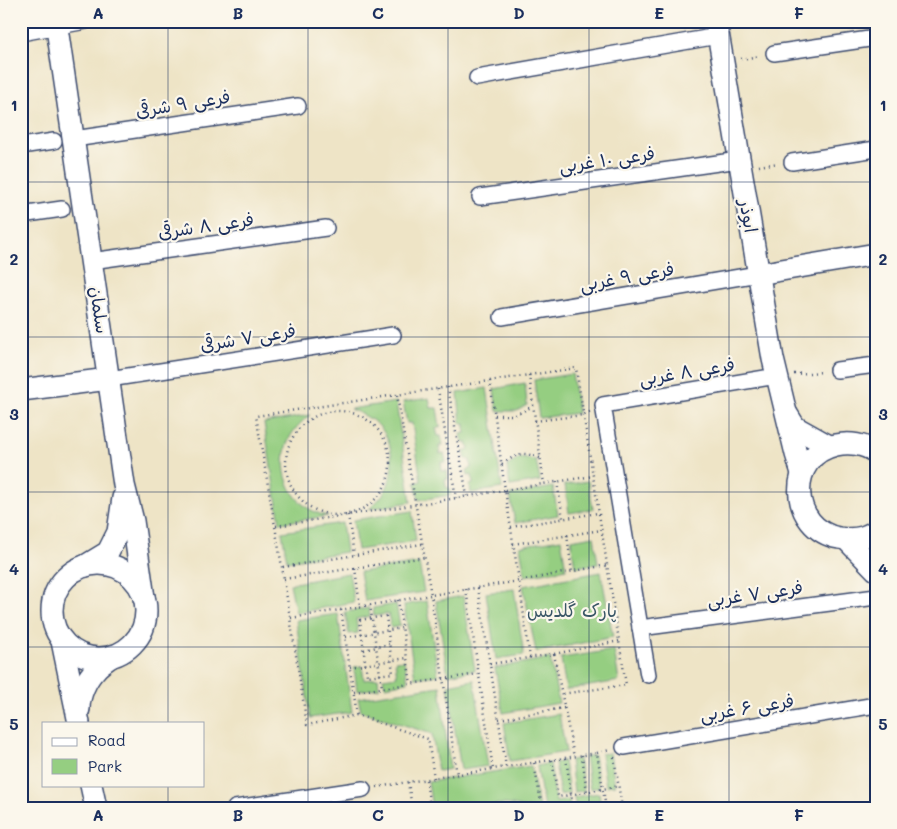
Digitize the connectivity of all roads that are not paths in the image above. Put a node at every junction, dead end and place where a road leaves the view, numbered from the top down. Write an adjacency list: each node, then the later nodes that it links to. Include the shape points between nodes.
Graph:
1 (86, 21): 2 (street)
2 (57, 24): 4 (street); 9 (street, سلمان)
3 (717, 29): 7 (street); 13 (street, ابوذر)
4 (21, 33)
5 (876, 38): 6 (street)
6 (774, 53)
7 (477, 78)
8 (298, 106): 9 (street, فرعی ۹ شرقی)
9 (64, 140): 10 (street, فرعی ۹ شرقی); 19 (street, سلمان)
10 (21, 146)
11 (876, 150): 12 (street)
12 (792, 162)
13 (740, 164): 14 (street, فرعی ۱۰ غربی); 20 (street, ابوذر)
14 (480, 197)
15 (62, 209): 16 (street)
16 (21, 215)
17 (326, 228): 19 (street, فرعی ۸ شرقی)
18 (876, 254): 20 (street)
19 (92, 261): 26 (street, سلمان)
20 (758, 274): 21 (street, فرعی ۹ غربی); 25 (street, ابوذر)
21 (502, 317)
22 (393, 335): 26 (street, فرعی ۷ شرقی)
23 (876, 365): 24 (street)
24 (837, 370)
25 (777, 376): 28 (street, ابوذر); 39 (street, فرعی ۸ غربی, via 602,405)
26 (109, 378): 27 (street); 32 (street, سلمان)
27 (21, 390)
28 (784, 409): 29 (street, via 795,427); 31 (street, ابوذر)
29 (829, 446): 30 (street, via 858,444); 31 (street, via 818,453)
30 (876, 453)
31 (802, 473): 34 (street, via 800,504 807,518 831,537)
32 (124, 485): 35 (street, via 118,532 108,552); 38 (street, سلمان, via 140,559)
33 (876, 530): 34 (street)
34 (847, 540): 36 (street)
35 (86, 566): 38 (street, via 115,566 138,584); 40 (street, via 71,572 53,597 54,627)
36 (876, 570)
37 (876, 597): 39 (street, فرعی ۷ غربی)
38 (144, 598): 41 (street, via 146,613 136,640)
39 (640, 628): 42 (street)
40 (62, 640): 41 (street, via 84,656); 44 (street)
41 (112, 656): 45 (street, via 96,668 85,684 79,704)
42 (648, 675)
43 (876, 705): 46 (street, فرعی ۶ غربی)
44 (79, 722)
45 (79, 722)
46 (618, 748)
47 (91, 786): 49 (street)
48 (363, 789): 50 (street)
49 (96, 808)
50 (236, 808)

